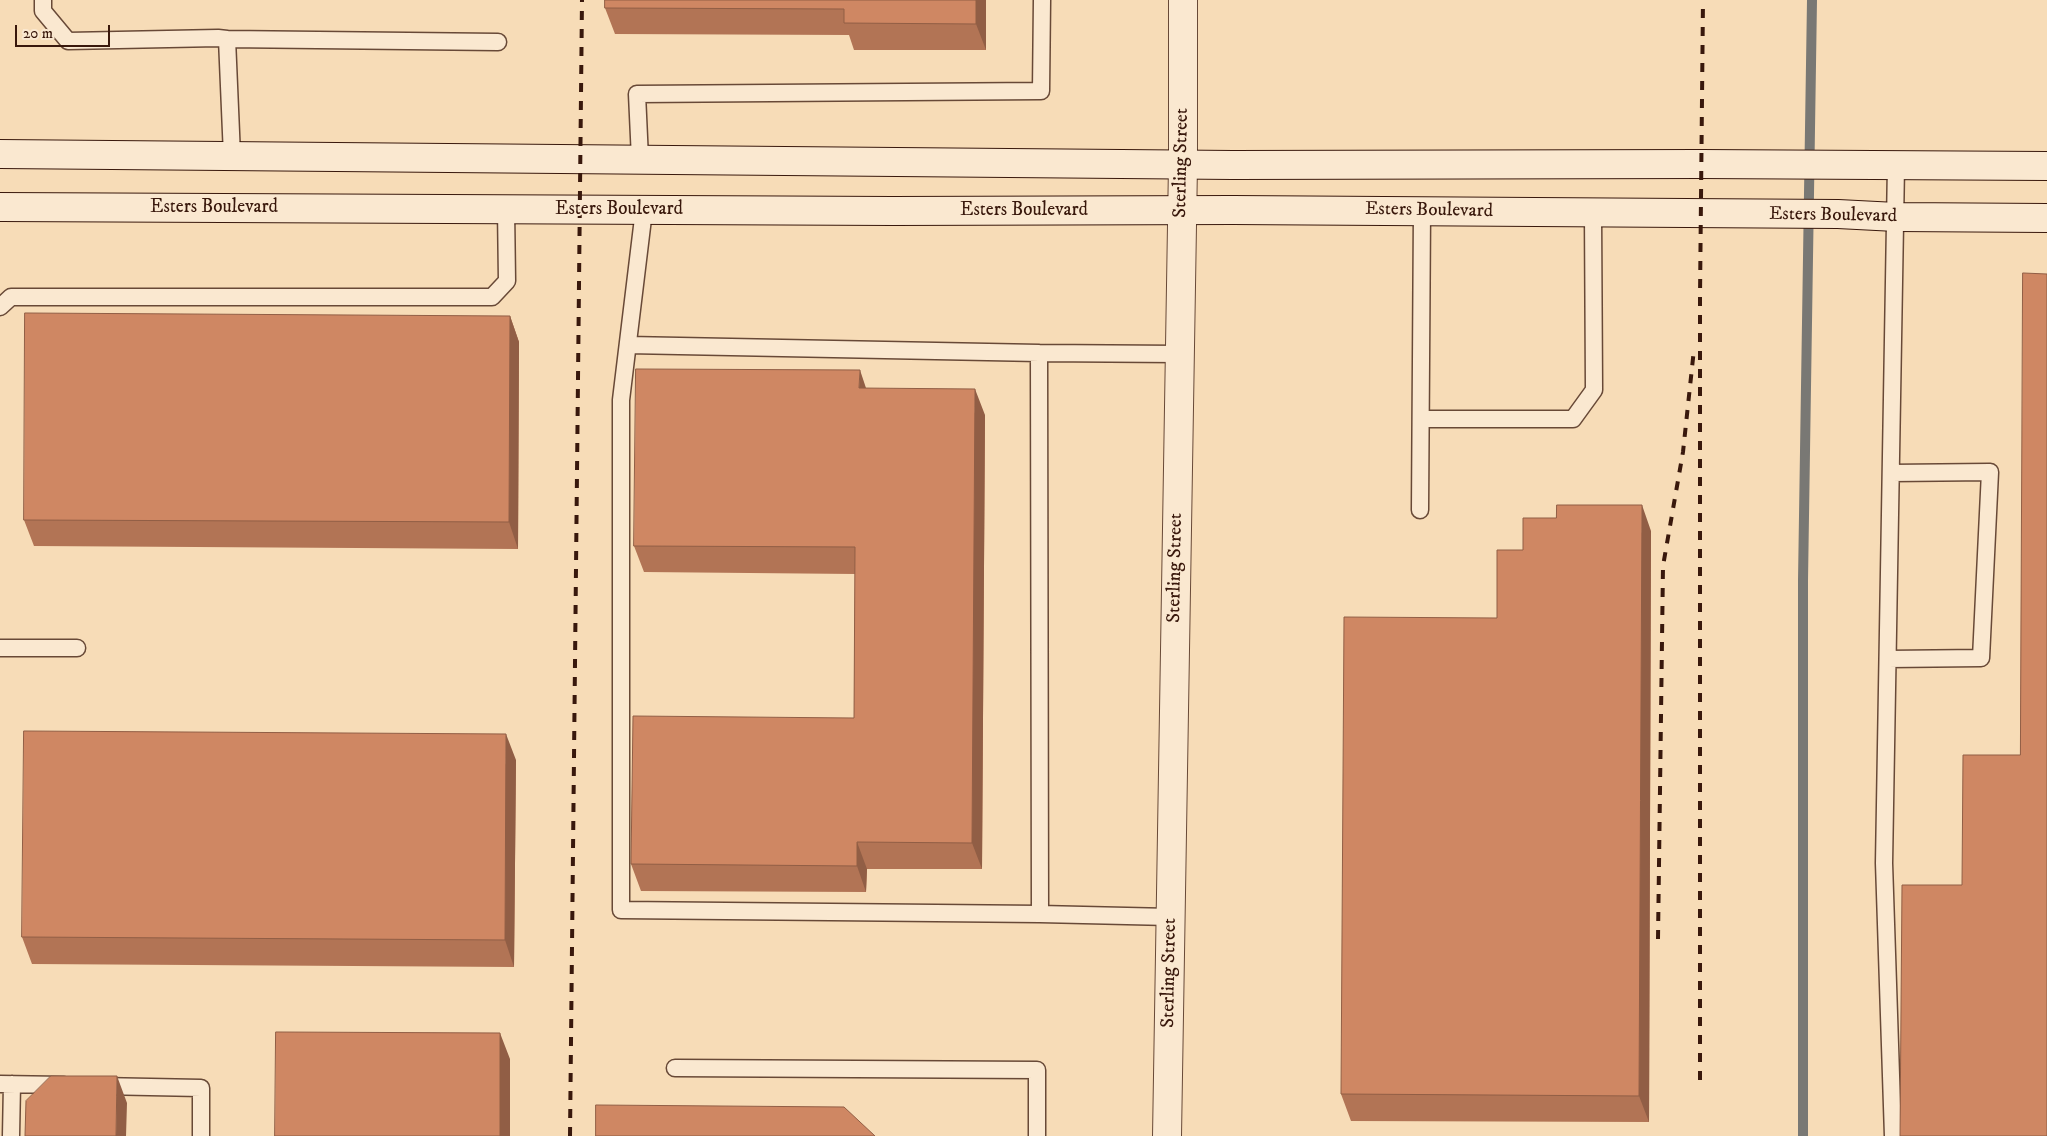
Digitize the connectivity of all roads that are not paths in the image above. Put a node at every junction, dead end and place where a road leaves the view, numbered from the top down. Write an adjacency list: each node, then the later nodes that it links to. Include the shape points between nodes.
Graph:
1 (43, 0): 4 (lane, via 43,11 68,41)
2 (1042, 0): 8 (lane, via 1041,91 637,94)
3 (1183, 0): 9 (main road, Sterling Street)
4 (227, 39): 5 (lane); 7 (lane)
5 (498, 42)
6 (0, 154): 7 (main road)
7 (232, 156): 8 (main road)
8 (640, 159): 9 (main road)
9 (1182, 164): 10 (main road); 15 (main road, Sterling Street)
10 (1896, 165): 11 (main road); 18 (lane)
11 (2047, 166)
12 (0, 207): 13 (main road, Esters Boulevard)
13 (506, 209): 14 (main road, Esters Boulevard); 20 (lane, via 507,281 492,297 11,297)
14 (644, 210): 15 (main road, Esters Boulevard); 21 (lane)
15 (1182, 210): 16 (main road, Esters Boulevard); 23 (main road, Sterling Street)
16 (1422, 211): 17 (main road, Esters Boulevard); 24 (lane)
17 (1593, 213): 18 (main road, Esters Boulevard); 24 (lane, via 1594,390 1573,418)
18 (1896, 217): 19 (main road, Esters Boulevard); 25 (lane)
19 (2047, 218)
20 (0, 307)
21 (628, 345): 22 (lane); 30 (lane, via 621,400 621,910)
22 (1039, 353): 23 (lane); 30 (lane)
23 (1179, 354): 31 (main road, Sterling Street)
24 (1421, 418): 26 (lane)
25 (1891, 473): 29 (lane); 29 (lane, via 1990,472 1981,658)
26 (1420, 510)
27 (0, 648): 28 (lane)
28 (78, 648)
29 (1888, 658): 38 (lane, via 1884,862)
30 (1040, 914): 31 (lane)
31 (1170, 917): 37 (main road, Sterling Street)
32 (675, 1068): 36 (lane, via 1037,1070)
33 (6, 1084): 34 (lane); 35 (lane, via 201,1088)
34 (11, 1136)
35 (200, 1136)
36 (1037, 1136)
37 (1167, 1136)
38 (1893, 1136)

